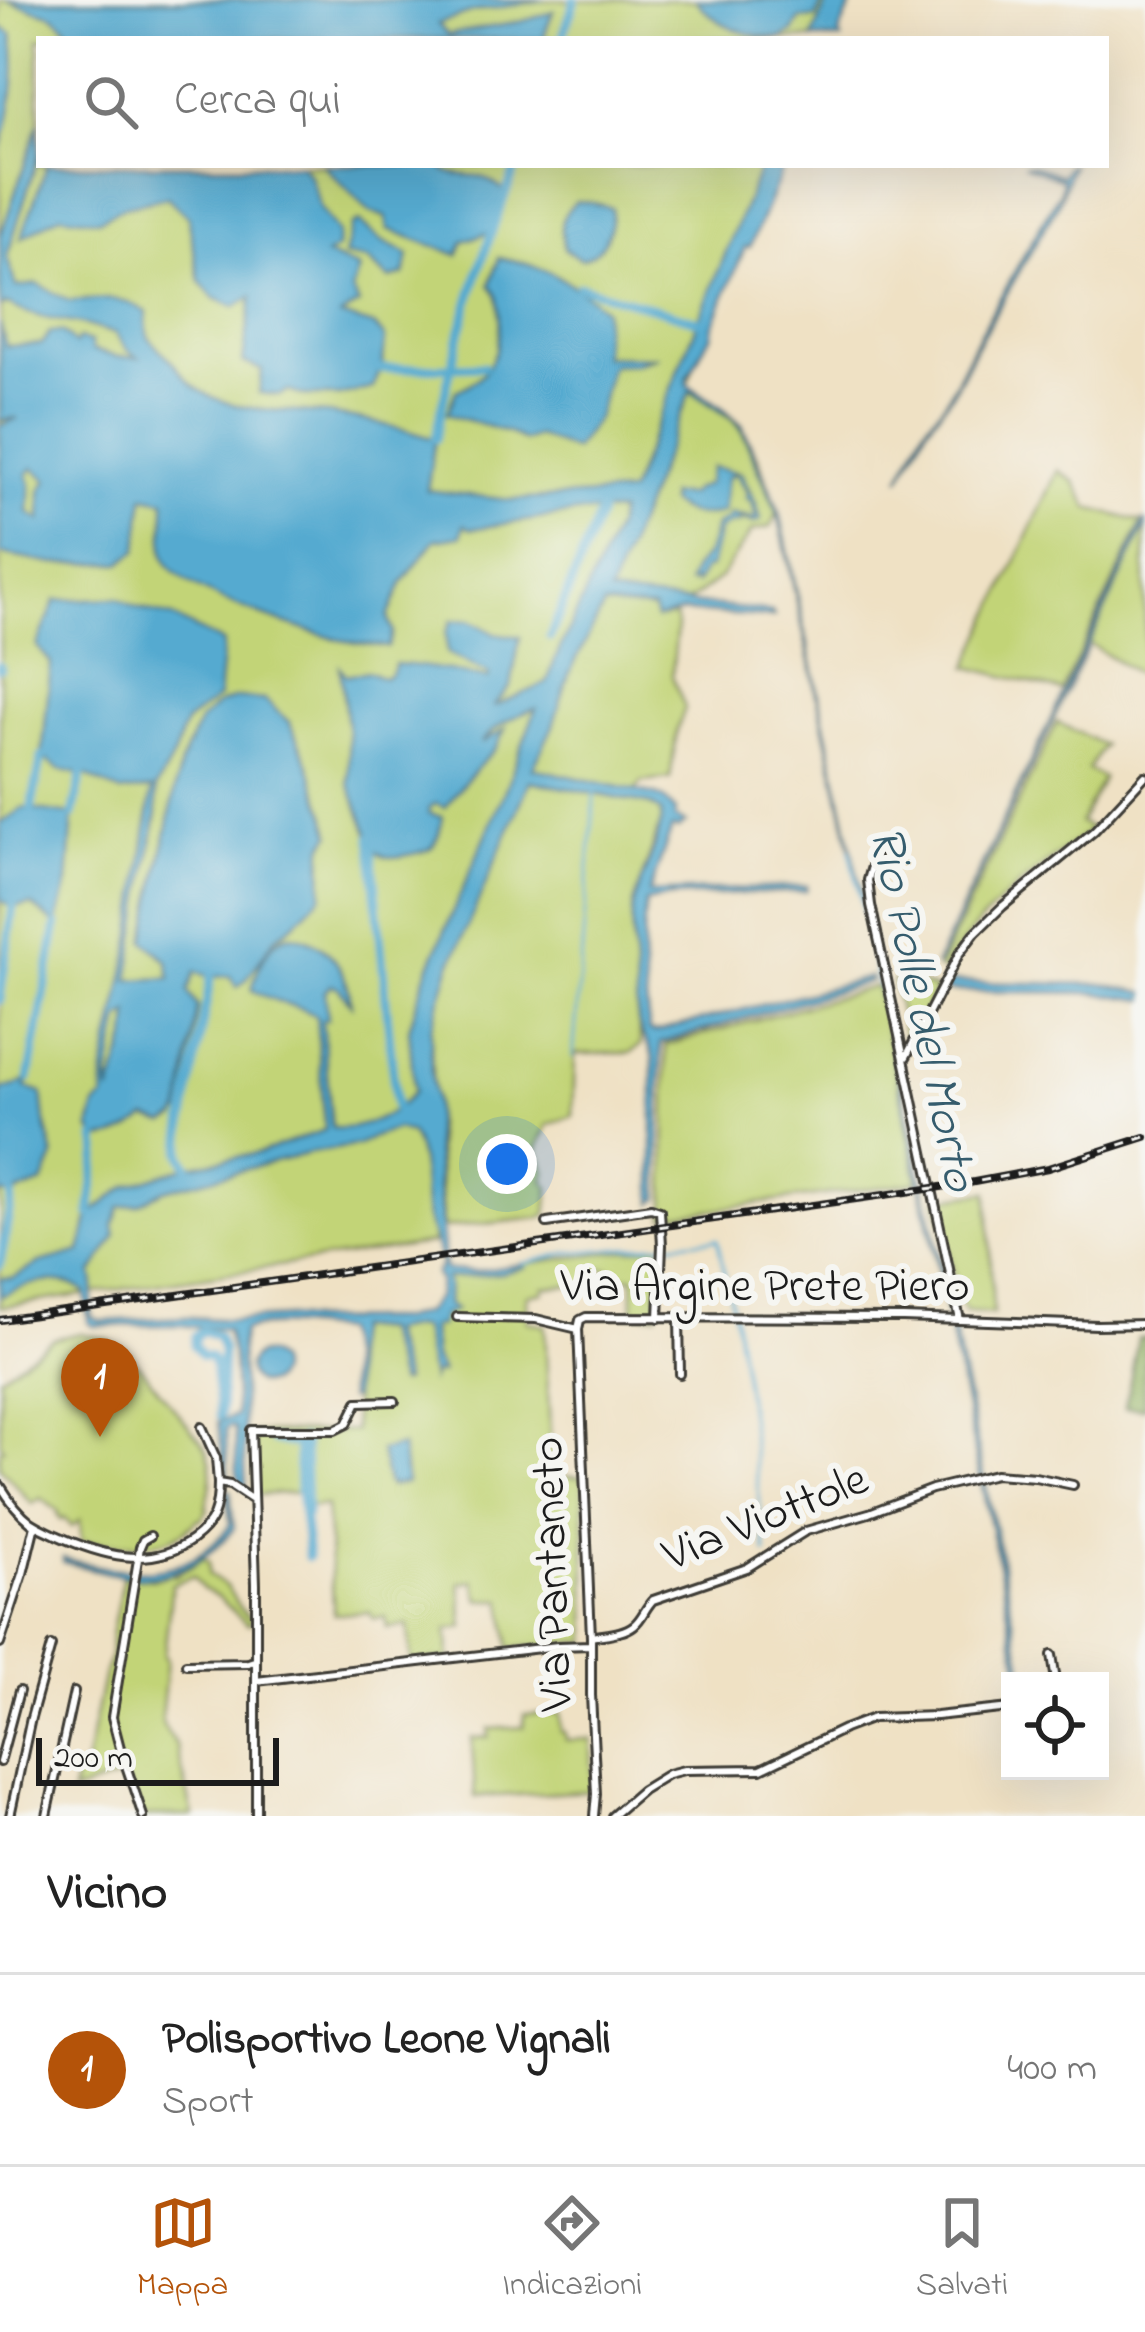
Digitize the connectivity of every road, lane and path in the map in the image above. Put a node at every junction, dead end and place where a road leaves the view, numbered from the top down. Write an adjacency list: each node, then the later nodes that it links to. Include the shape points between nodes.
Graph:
1 (1145, 776): 3 (street, via 975,933)
2 (874, 856): 3 (street, via 871,905)
3 (905, 1059): 8 (street)
4 (547, 1223): 6 (street, via 660,1210)
5 (457, 1317): 10 (street, Via Argine Prete Piero)
6 (659, 1318): 7 (street, Via Argine Prete Piero); 10 (street, Via Argine Prete Piero, via 586,1317)
7 (679, 1318): 8 (street, Via Argine Prete Piero); 11 (street)
8 (958, 1320): 9 (street, Via Argine Prete Piero)
9 (1145, 1324)
10 (578, 1329): 21 (street, Via Pantaneto)
11 (680, 1374)
12 (395, 1401): 17 (street, via 358,1402 335,1430 250,1430)
13 (202, 1427): 14 (street)
14 (218, 1483): 17 (street); 20 (street, via 209,1526 178,1550)
15 (0, 1485): 18 (street)
16 (1073, 1485): 21 (street, Via Viottole, via 995,1474 917,1493 806,1531 747,1568 653,1600 638,1623)
17 (251, 1499): 25 (street)
18 (35, 1525): 20 (street, via 84,1548); 22 (street)
19 (150, 1536): 20 (street)
20 (139, 1557): 35 (street, via 112,1717)
21 (591, 1641): 28 (street); 37 (street, Via Pantaneto)
22 (0, 1644)
23 (51, 1646): 33 (street)
24 (1052, 1655): 27 (street)
25 (255, 1660): 26 (street); 28 (street)
26 (186, 1664)
27 (1055, 1672)
28 (256, 1681): 36 (street)
29 (20, 1690): 32 (street)
30 (74, 1692): 34 (street)
31 (1001, 1709): 38 (street, via 873,1718 761,1769 668,1774)
32 (0, 1762)
33 (10, 1816)
34 (46, 1816)
35 (143, 1816)
36 (256, 1816)
37 (594, 1816)
38 (612, 1816)

